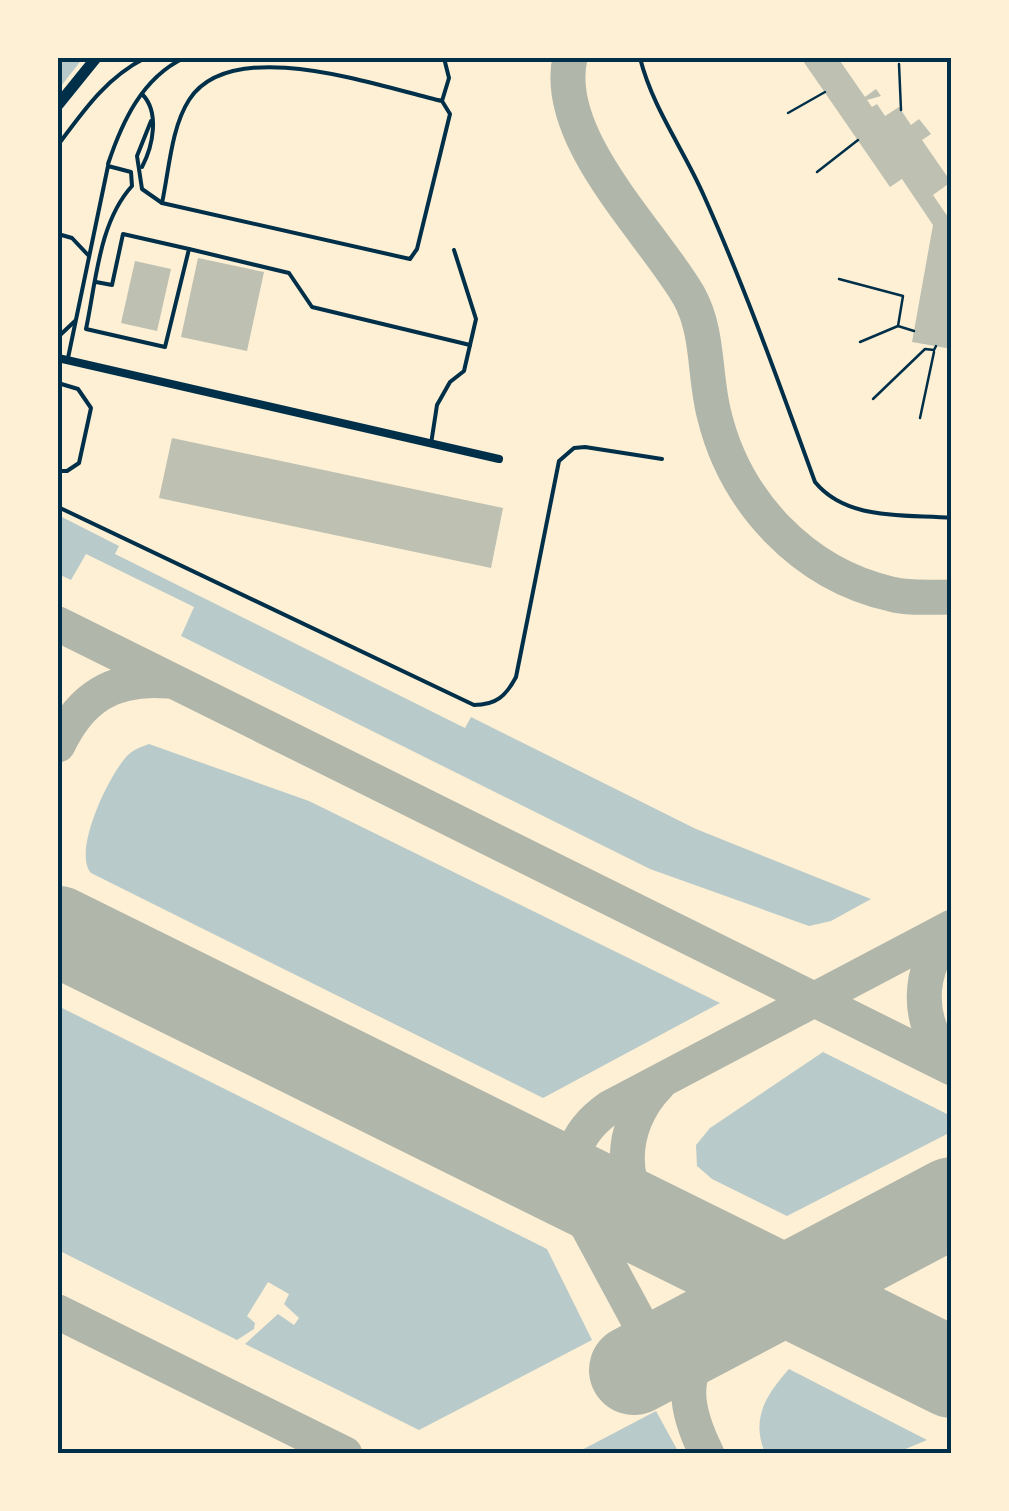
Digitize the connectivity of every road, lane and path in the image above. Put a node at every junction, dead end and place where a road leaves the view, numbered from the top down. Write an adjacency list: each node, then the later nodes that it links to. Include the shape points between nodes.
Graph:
1 (96, 58): 10 (main road)
2 (145, 58): 15 (lane, via 120,70 97,93)
3 (184, 58): 8 (lane)
4 (444, 58): 9 (lane, via 449,78)
5 (640, 58): 41 (lane, via 649,93 702,192 760,330 815,482 832,501 854,510)
6 (899, 64): 11 (path)
7 (825, 92): 12 (path)
8 (142, 94): 13 (lane, via 154,111); 16 (lane, via 120,128)
9 (442, 101): 19 (lane, via 293,67 253,66 210,78 180,116); 19 (lane, via 450,114 410,259)
10 (58, 105)
11 (901, 110)
12 (788, 113)
13 (150, 120): 17 (lane); 17 (lane, via 137,156)
14 (858, 140): 18 (path)
15 (58, 145)
16 (108, 166): 23 (lane); 25 (lane, via 131,172 132,186 113,206)
17 (142, 167): 19 (lane, via 142,190)
18 (817, 172)
19 (162, 203)
20 (58, 234): 23 (lane)
21 (189, 249): 25 (lane, via 123,234 112,285); 25 (lane, via 165,347 86,329); 31 (lane, via 289,273 312,307)
22 (454, 250): 31 (lane, via 476,319)
23 (89, 256): 26 (lane)
24 (839, 279): 27 (path, via 902,296)
25 (96, 282)
26 (76, 321): 29 (lane); 32 (lane)
27 (898, 326): 28 (path); 30 (path)
28 (914, 331)
29 (58, 337)
30 (860, 342)
31 (470, 345): 36 (lane, via 464,371 437,406)
32 (62, 359): 36 (street)
33 (58, 383): 39 (lane, via 78,389 91,408 79,463)
34 (873, 399): 35 (path, via 936,346)
35 (920, 418)
36 (431, 444): 37 (street)
37 (498, 459)
38 (662, 459): 40 (lane, via 585,447 559,461 516,677 509,691 487,705 474,705)
39 (58, 471)
40 (58, 506)
41 (952, 518)

